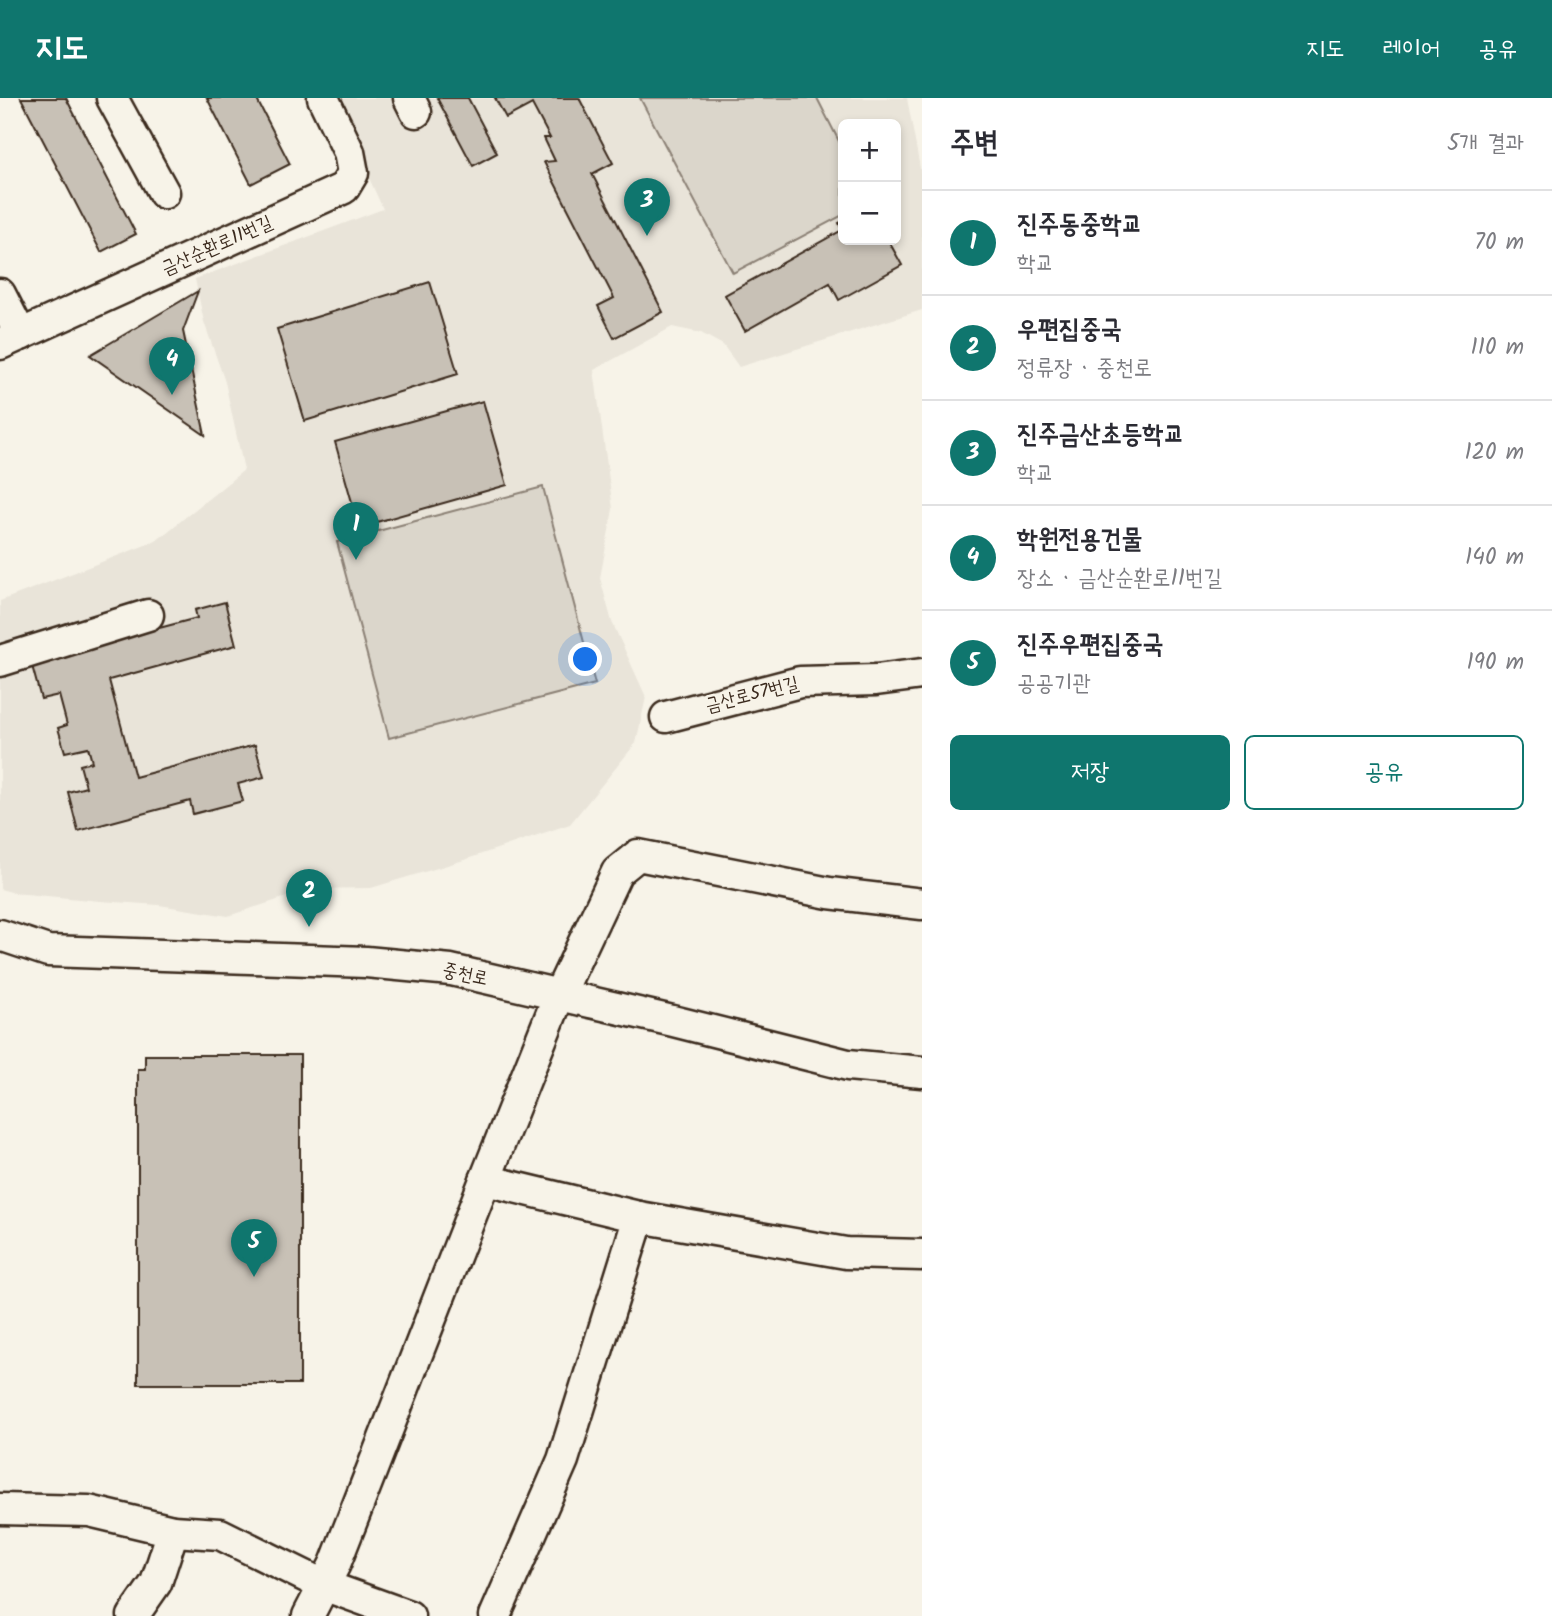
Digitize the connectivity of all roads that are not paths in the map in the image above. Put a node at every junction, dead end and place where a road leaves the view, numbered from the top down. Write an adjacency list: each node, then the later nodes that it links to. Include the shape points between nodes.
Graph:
1 (112, 98): 3 (street)
2 (323, 98): 5 (street, 금산순환로11번길, via 349,152 353,173 344,188)
3 (164, 194)
4 (0, 294): 5 (street)
5 (10, 339)
6 (148, 615): 7 (street)
7 (0, 662)
8 (922, 674): 9 (street, 금산로57번길, via 800,682)
9 (666, 717)
10 (922, 904): 12 (street, via 829,893 638,855 617,872)
11 (0, 935): 12 (street, 중천로, via 48,951 366,962 450,970)
12 (559, 995): 13 (street, 중천로, via 848,1065); 14 (street)
13 (922, 1072)
14 (485, 1180): 15 (street); 19 (street)
15 (639, 1217): 16 (street, via 846,1253); 23 (street, via 563,1460)
16 (922, 1255)
17 (0, 1509): 18 (street, via 89,1511)
18 (173, 1531): 19 (street, via 220,1534); 20 (street, via 156,1583)
19 (323, 1586): 21 (street); 22 (street)
20 (133, 1616)
21 (308, 1616)
22 (409, 1616)
23 (495, 1616)

